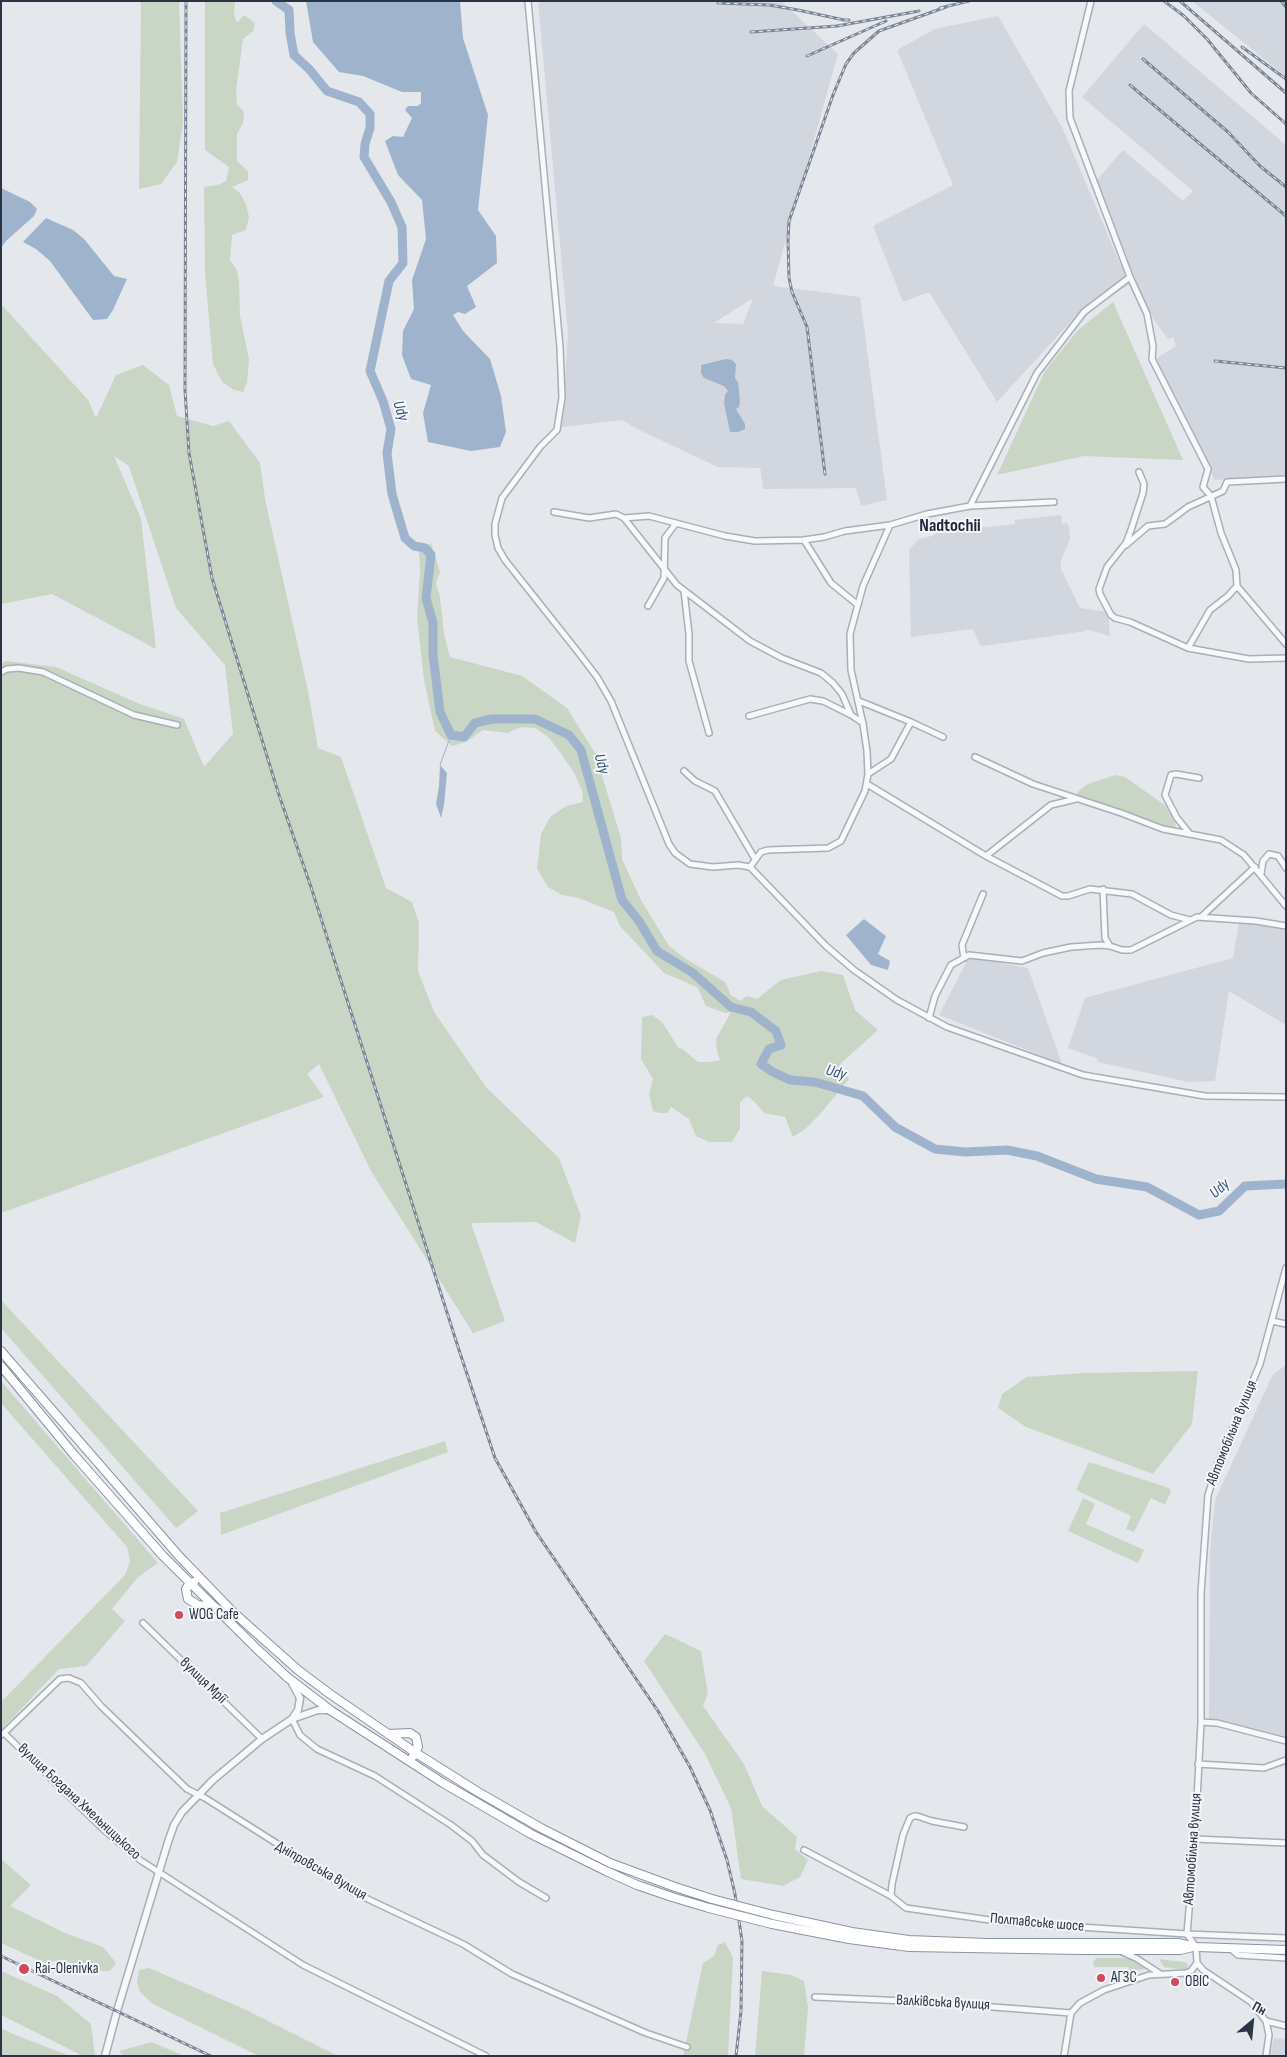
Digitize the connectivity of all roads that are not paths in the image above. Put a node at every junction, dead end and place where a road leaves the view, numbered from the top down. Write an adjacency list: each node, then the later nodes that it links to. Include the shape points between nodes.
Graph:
1 (528, 1): 41 (street, via 562,396 557,430 540,447 502,498 495,535 498,548 504,560 592,671 611,701 668,844 675,853 690,864)
2 (1091, 1): 3 (street, via 1069,91 1070,118)
3 (1130, 277): 6 (street, via 1146,314 1153,346 1152,359 1208,469 1202,487); 8 (street, via 1084,312 1037,372)
4 (1139, 472): 14 (street, via 1144,484 1143,493)
5 (1286, 479): 6 (street, via 1227,482 1223,491)
6 (1211, 496): 14 (street, via 1188,507 1165,524 1148,526); 16 (street, via 1236,570)
7 (1054, 502): 8 (street)
8 (970, 506): 12 (street)
9 (554, 512): 10 (street, via 589,518 616,514)
10 (624, 518): 11 (street, via 649,516); 15 (street)
11 (676, 523): 13 (street, via 748,540); 15 (street, via 664,538)
12 (890, 525): 13 (street); 18 (street)
13 (804, 540): 18 (street, via 831,583)
14 (1123, 547): 21 (street, via 1107,567 1099,589 1111,615)
15 (665, 569): 17 (street); 19 (street, via 664,578)
16 (1237, 586): 20 (street); 21 (street, via 1210,610)
17 (684, 591): 25 (street, via 750,641 782,658 821,672 842,694); 30 (street, via 690,634 689,661)
18 (858, 605): 24 (street, via 850,634 851,670)
19 (648, 606)
20 (1286, 644)
21 (1188, 648): 22 (street, via 1249,659)
22 (1286, 658)
23 (1, 672): 29 (street, via 19,668 43,672 134,715)
24 (859, 701): 27 (street); 28 (street)
25 (851, 715): 26 (street, via 823,701 810,699); 28 (street)
26 (749, 716)
27 (911, 722): 31 (street); 34 (street, via 891,759)
28 (863, 724): 34 (street)
29 (177, 725)
30 (709, 733)
31 (943, 737)
32 (975, 757): 37 (street, via 1033,784)
33 (684, 772): 40 (street, via 714,791)
34 (868, 774): 36 (street)
35 (1199, 778): 38 (street, via 1171,775 1165,795)
36 (867, 784): 39 (street); 40 (street, via 840,841 828,848 768,850)
37 (1079, 799): 38 (street, via 1163,829); 39 (street, via 1051,805)
38 (1190, 834): 42 (street, via 1232,845)
39 (986, 856): 45 (street, via 1062,896)
40 (755, 859): 41 (street)
41 (750, 867): 53 (street, via 826,946 854,970)
42 (1255, 867): 44 (street); 48 (street)
43 (1286, 868): 44 (street, via 1278,856 1269,854 1262,860)
44 (1261, 874): 47 (street)
45 (1103, 889): 49 (street, via 1132,894 1171,915); 51 (street, via 1105,938)
46 (983, 894): 52 (street, via 962,945)
47 (1286, 906)
48 (1200, 917): 49 (street); 50 (street)
49 (1190, 920): 51 (street, via 1131,950)
50 (1286, 926)
51 (1110, 946): 52 (street, via 1058,949 1022,961 969,955)
52 (964, 958): 53 (street, via 951,965 935,996)
53 (929, 1018): 54 (street, via 1083,1075 1205,1096)
54 (1286, 1097)
55 (1286, 1268): 56 (street, Автомобільна вулиця)
56 (1272, 1321): 57 (street); 67 (street, Автомобільна вулиця, via 1260,1364 1208,1495 1201,1592)
57 (1286, 1324)
58 (1, 1351): 61 (highway)
59 (1, 1366): 60 (highway, via 163,1556)
60 (191, 1582): 61 (highway); 62 (highway); 62 (highway, via 186,1589 188,1599)
61 (206, 1584): 69 (highway, via 298,1670)
62 (216, 1608): 64 (highway)
63 (143, 1623): 70 (street, вулиця Мрії)
64 (288, 1677): 65 (highway); 66 (street, via 300,1698)
65 (330, 1710): 66 (street, via 318,1710); 73 (highway)
66 (292, 1719): 70 (street); 83 (street, via 300,1735 317,1750 375,1776 451,1825 497,1866)
67 (1201, 1722): 71 (street); 75 (street, Автомобільна вулиця)
68 (3, 1734): 76 (street, Дніпровська вулиця, via 60,1678 69,1678 80,1683 187,1789); 81 (street, вулиця Богдана Хмельницького, via 104,1829)
69 (388, 1734): 72 (highway); 72 (highway, via 410,1733 416,1737)
70 (262, 1739): 76 (street)
71 (1286, 1741)
72 (416, 1753): 73 (highway); 86 (highway, bridge, via 572,1844 643,1876 712,1899 852,1932 909,1940 1178,1943)
73 (406, 1760): 88 (highway, bridge, via 567,1853 638,1885 710,1908 850,1940 909,1947)
74 (1286, 1760): 75 (street, via 1264,1768)
75 (1198, 1764): 78 (street, Автомобільна вулиця)
76 (198, 1794): 81 (street, via 174,1825); 97 (street, Дніпровська вулиця, via 356,1893 463,1944 512,1974 646,2034)
77 (964, 1827): 82 (street, via 918,1816 910,1818 903,1835)
78 (1195, 1839): 79 (street); 84 (street, Автомобільна вулиця)
79 (1286, 1843)
80 (804, 1850): 82 (street, Полтавське шосе)
81 (159, 1872): 98 (street); 99 (street, вулиця Богдана Хмельницького, via 302,1965)
82 (891, 1896): 84 (street, Полтавське шосе, via 906,1908 1004,1922)
83 (546, 1898)
84 (1187, 1934): 85 (street, Полтавське шосе); 86 (street)
85 (1286, 1938)
86 (1196, 1947): 87 (highway); 88 (highway); 91 (street)
87 (1229, 1948): 89 (highway); 90 (street, via 1238,1955)
88 (1118, 1950): 92 (street)
89 (1286, 1950)
90 (1286, 1958)
91 (1197, 1963): 92 (street, via 1186,1973); 95 (street, via 1251,2002)
92 (1159, 1973): 94 (street, via 1104,1990)
93 (815, 1997): 94 (street, Валківська вулиця)
94 (1071, 2012): 100 (street)
95 (1266, 2021): 96 (street); 101 (street, via 1269,2035)
96 (1286, 2026)
97 (687, 2047)
98 (105, 2056)
99 (486, 2056)
100 (1064, 2056)
101 (1266, 2056)

